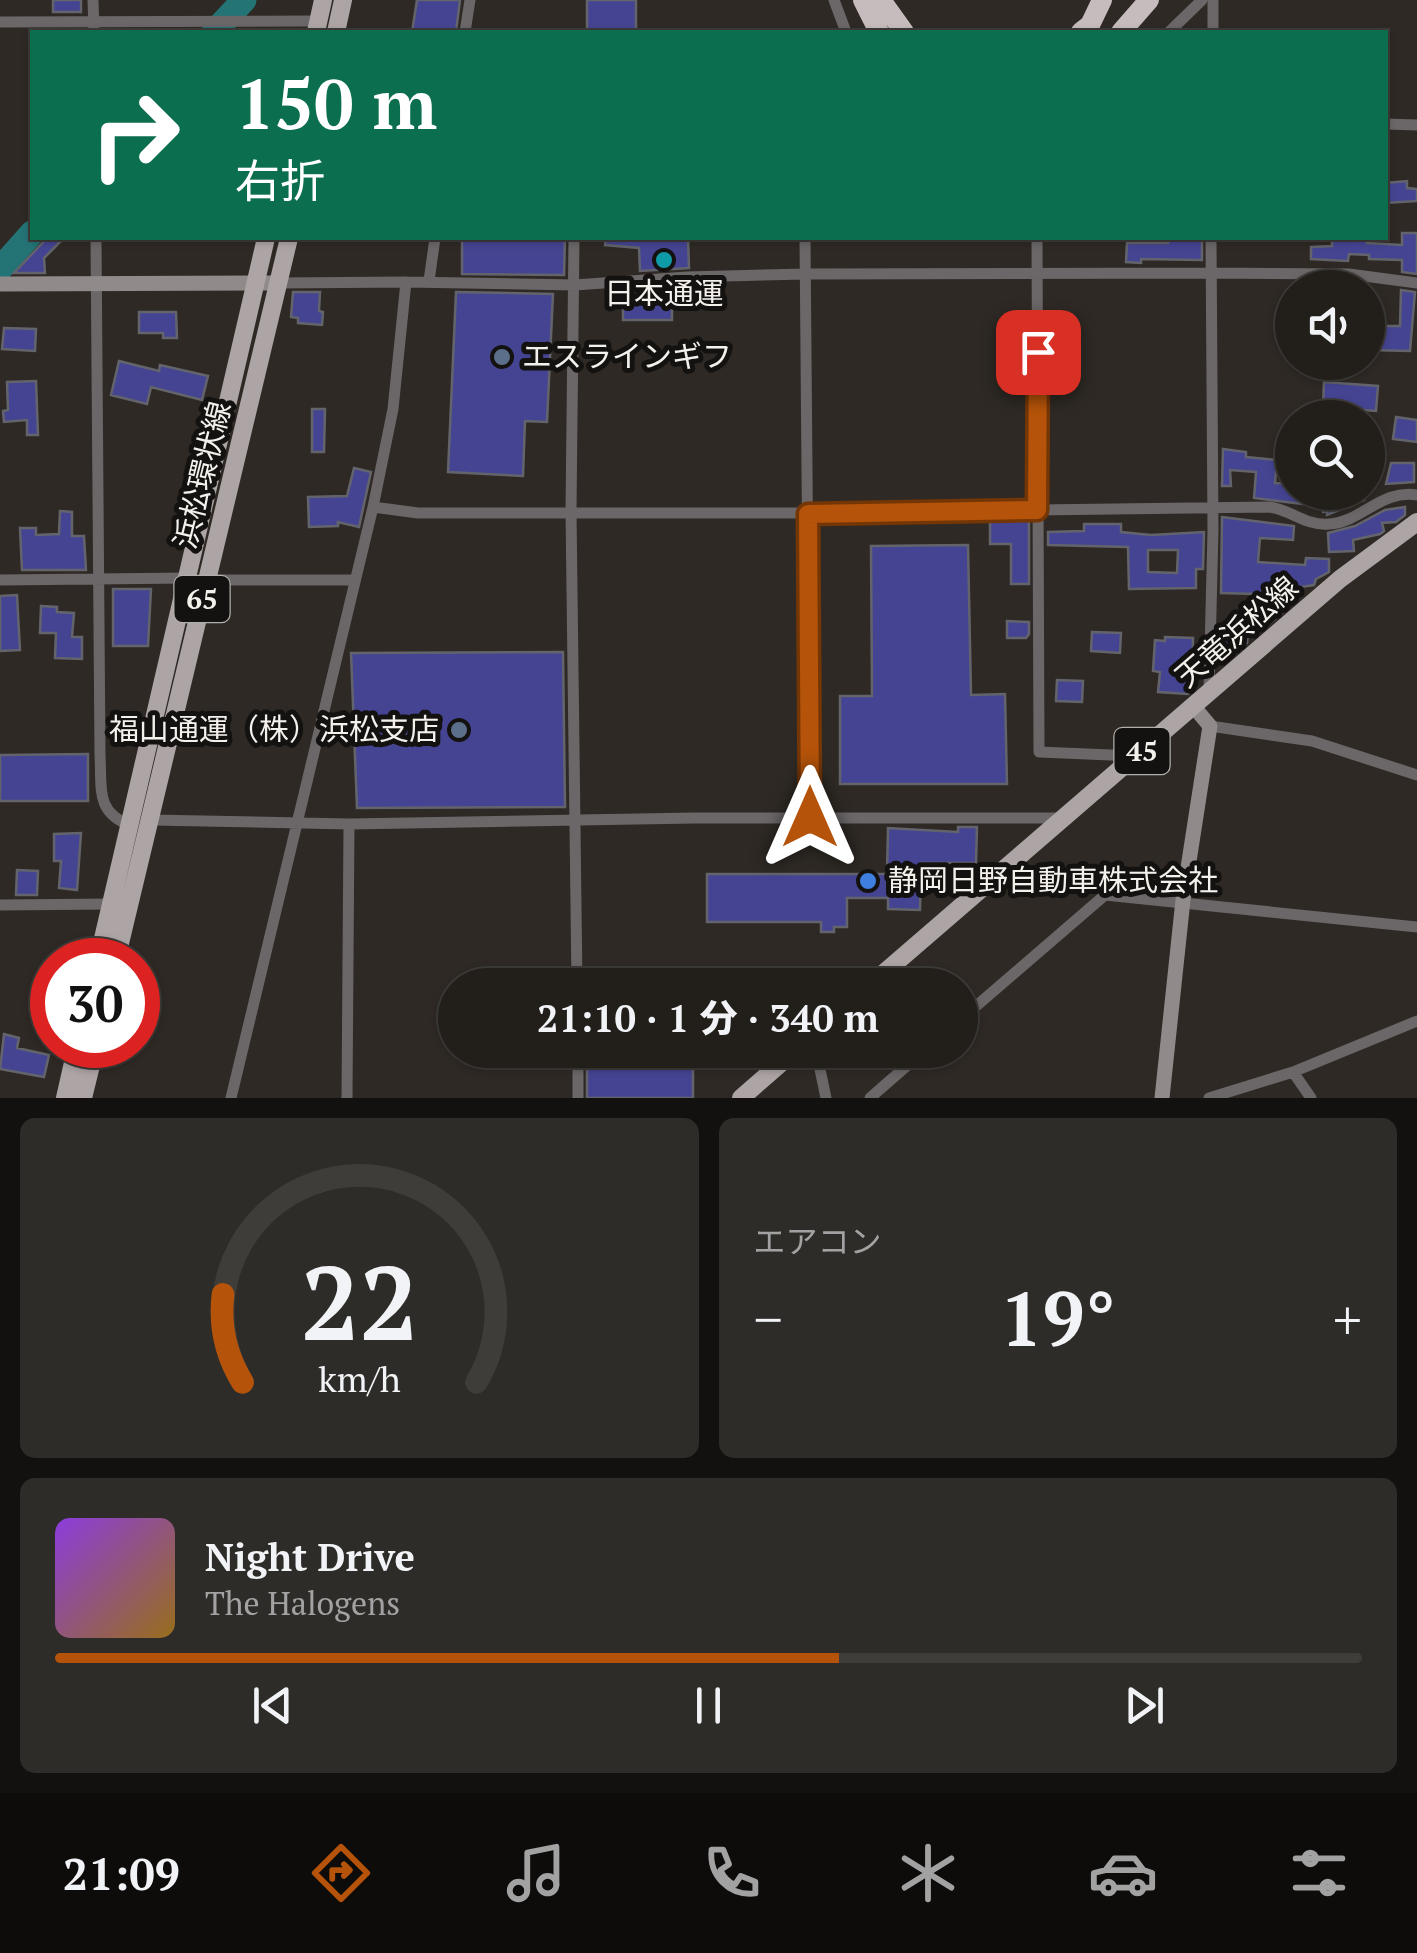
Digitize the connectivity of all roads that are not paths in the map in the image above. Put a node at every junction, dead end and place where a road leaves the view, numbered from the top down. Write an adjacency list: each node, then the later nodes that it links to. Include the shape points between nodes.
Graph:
1 (94, 0): 13 (street)
2 (324, 0): 14 (main road)
3 (343, 0): 15 (main road)
4 (470, 0): 16 (street)
5 (834, 0): 17 (street)
6 (863, 0): 18 (highway)
7 (881, 0): 19 (highway)
8 (1102, 0): 20 (highway)
9 (1149, 0): 21 (highway)
10 (1202, 0): 22 (street)
11 (1214, 0): 23 (street)
12 (0, 22): 13 (street)
13 (94, 27): 14 (street, via 214,20)
14 (317, 27)
15 (336, 30)
16 (465, 30)
17 (845, 30)
18 (878, 30)
19 (903, 30)
20 (1084, 30)
21 (1123, 30)
22 (1171, 30)
23 (1213, 30)
24 (1388, 124): 25 (street)
25 (1417, 125)
26 (96, 240): 39 (street)
27 (266, 240): 40 (main road, 浜松環状線 / 65)
28 (289, 240): 41 (main road, 浜松環状線 / 65)
29 (435, 240): 37 (street)
30 (574, 240): 43 (street)
31 (806, 240): 36 (street)
32 (1038, 240): 34 (street)
33 (1211, 240): 35 (street)
34 (1038, 273): 35 (street); 36 (street); 48 (street)
35 (1210, 273): 42 (street, via 1349,274); 47 (street)
36 (806, 274): 43 (street); 50 (street)
37 (429, 281): 38 (street); 43 (street)
38 (406, 282): 41 (street); 46 (street, via 392,409)
39 (97, 283): 40 (street); 44 (street); 52 (street)
40 (255, 283): 41 (street); 53 (main road, 浜松環状線 / 65)
41 (279, 283): 55 (main road, 浜松環状線 / 65)
42 (1417, 283)
43 (574, 285): 49 (street)
44 (2, 286)
45 (1417, 496): 47 (street, via 1382,499 1327,524 1303,521 1289,510)
46 (372, 507): 49 (street, via 418,513); 56 (street)
47 (1212, 508): 48 (street); 57 (street)
48 (1037, 510): 50 (street); 60 (street, via 1039,752)
49 (572, 511): 50 (street); 65 (street)
50 (808, 514): 62 (street)
51 (1417, 522): 57 (main road, 天竜浜松線 / 45)
52 (98, 576): 53 (street); 54 (street); 68 (street, via 103,796 110,817)
53 (186, 578): 68 (main road, 浜松環状線 / 65)
54 (0, 580)
55 (206, 580): 56 (street); 64 (main road, 浜松環状線 / 65)
56 (354, 580): 66 (street)
57 (1209, 692): 58 (main road, 天竜浜松線 / 45)
58 (1194, 707): 59 (street); 60 (main road, 天竜浜松線 / 45)
59 (1210, 726): 61 (street, via 1312,741); 69 (street)
60 (1135, 756): 63 (main road, 天竜浜松線 / 45)
61 (1417, 774)
62 (810, 817): 63 (street); 65 (street)
63 (1064, 818): 76 (main road, 天竜浜松線 / 45)
64 (151, 820): 66 (street); 74 (main road, 浜松環状線 / 65)
65 (574, 820): 67 (street); 75 (street)
66 (296, 822): 67 (street); 88 (street)
67 (349, 824): 89 (street)
68 (129, 825): 70 (main road, 浜松環状線 / 65)
69 (1183, 900): 72 (street); 77 (street, via 1105,894); 94 (street)
70 (111, 904): 71 (street); 73 (main road, 浜松環状線 / 65)
71 (0, 905)
72 (1417, 927)
73 (103, 938)
74 (122, 938)
75 (577, 968)
76 (890, 968)
77 (978, 1004)
78 (1417, 1021): 85 (street)
79 (71, 1068): 86 (main road)
80 (90, 1068): 87 (main road)
81 (578, 1068): 90 (street)
82 (775, 1068): 91 (main road)
83 (820, 1068): 92 (street)
84 (904, 1068): 93 (street)
85 (1293, 1072): 95 (street); 96 (street)
86 (64, 1098)
87 (83, 1098)
88 (231, 1098)
89 (347, 1098)
90 (578, 1098)
91 (741, 1098)
92 (826, 1098)
93 (870, 1098)
94 (1162, 1098)
95 (1209, 1098)
96 (1311, 1098)

